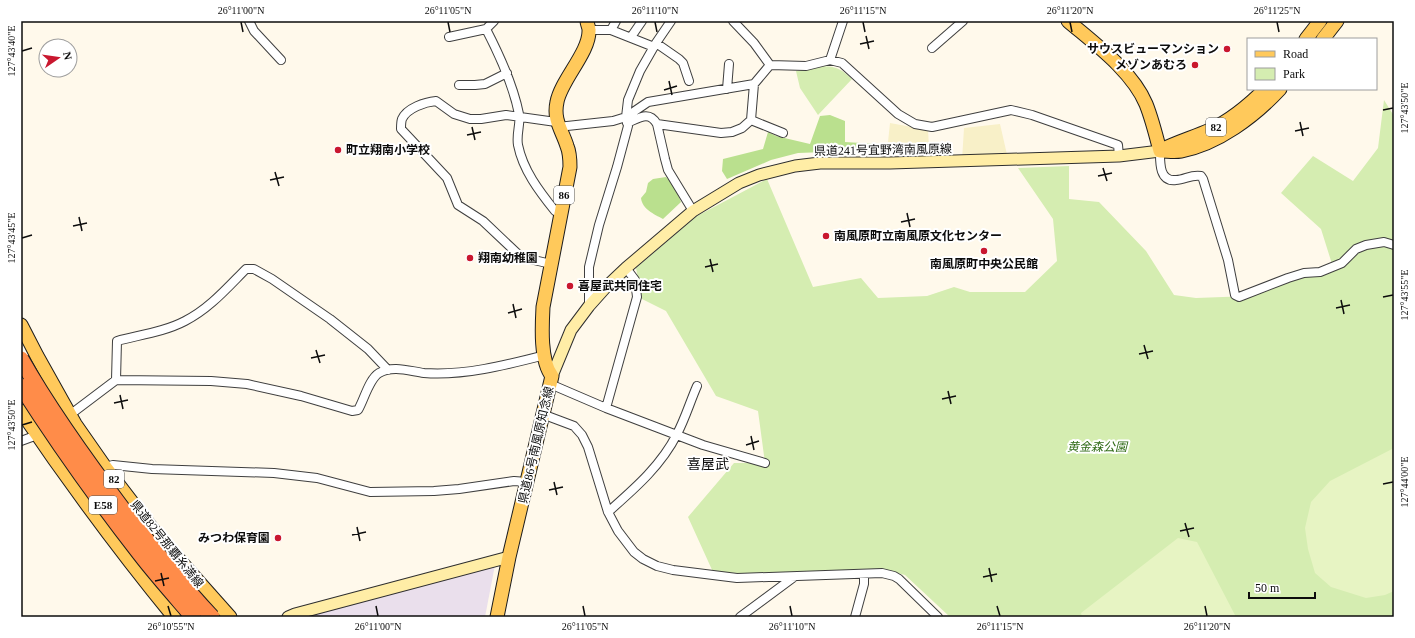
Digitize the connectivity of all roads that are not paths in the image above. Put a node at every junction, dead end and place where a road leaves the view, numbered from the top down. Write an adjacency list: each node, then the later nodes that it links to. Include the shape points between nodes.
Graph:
1 (249, 21): 21 (street, via 254,31)
2 (494, 21): 13 (street)
3 (616, 21): 14 (street)
4 (642, 21): 15 (street)
5 (671, 21): 19 (street)
6 (733, 21): 24 (street)
7 (843, 21): 22 (street)
8 (963, 21): 20 (street)
9 (1068, 21): 38 (main road, via 1118,65 1139,92 1146,104)
10 (1320, 21): 17 (main road)
11 (1337, 21): 18 (main road)
12 (588, 25): 14 (street); 35 (main road, 県道86号南風原知念線 / 86, via 588,37 560,92 555,113)
13 (486, 29): 16 (street); 25 (street)
14 (611, 30): 15 (street)
15 (631, 37): 19 (street)
16 (449, 38)
17 (1307, 38)
18 (1325, 38)
19 (655, 45): 26 (street, via 683,63); 33 (street, via 628,100)
20 (932, 48)
21 (281, 60)
22 (830, 60): 24 (street, via 806,66); 39 (street, via 842,63 898,114 915,124 932,127 1010,110 1032,115 1118,145)
23 (729, 64): 29 (street)
24 (770, 65): 27 (street)
25 (507, 73): 28 (street, via 485,84); 32 (street)
26 (689, 81)
27 (754, 84): 29 (street); 34 (street)
28 (459, 85)
29 (727, 89): 33 (street, via 648,102)
30 (1264, 90): 38 (main road, 82, via 1228,120)
31 (1279, 90): 38 (main road, 82, via 1238,126 1216,138 1179,152)
32 (520, 116): 35 (street); 41 (street, via 518,145 525,166 555,211); 43 (street, via 470,119 454,114 436,101 415,107 403,118 401,129 447,178 458,205 483,221 521,257)
33 (627, 120): 35 (street); 36 (street, via 648,116); 45 (street, via 628,126 589,267)
34 (751, 120): 36 (street, via 742,128 721,133); 37 (street)
35 (557, 124): 41 (main road, 県道86号南風原知念線 / 86, via 570,155)
36 (658, 124): 40 (street, via 668,170)
37 (783, 133)
38 (1160, 151): 39 (main road, 県道241号宜野湾南風原線); 42 (street, via 1162,173 1166,178 1175,181 1196,175 1203,179 1228,260 1235,295 1239,297 1288,278 1320,272 1342,263 1356,249 1366,245 1384,242)
39 (1119, 156): 40 (main road, 県道241号宜野湾南風原線, via 820,163 795,166 758,175 739,183)
40 (693, 211): 44 (main road, 県道241号宜野湾南風原線)
41 (561, 212): 43 (main road, 県道86号南風原知念線 / 86)
42 (1394, 245)
43 (551, 264): 47 (main road, 県道86号南風原知念線 / 86, via 543,307)
44 (626, 268): 45 (main road, 県道241号宜野湾南風原線); 54 (street, via 635,280 637,297)
45 (589, 306): 51 (main road, 県道241号宜野湾南風原線, via 571,330)
46 (21, 325): 57 (main road, 県道82号那覇糸満線 / 82)
47 (545, 355): 49 (street, via 501,366 440,374); 51 (main road, 県道86号南風原知念線 / 86)
48 (21, 359): 70 (highway, E58, bridge, via 105,486)
49 (388, 370): 50 (street, via 373,378 358,410 352,411 252,384); 50 (street, via 368,349 330,319 272,278 254,269 246,270 210,305 184,322 116,341)
50 (116, 380): 57 (street)
51 (551, 380): 54 (street); 56 (main road, 県道86号南風原知念線)
52 (21, 386): 69 (highway, E58, bridge, via 94,494)
53 (697, 386): 58 (street)
54 (606, 408): 58 (street)
55 (21, 411): 59 (main road)
56 (542, 414): 63 (main road, 県道86号南風原知念線); 64 (street, via 574,426 582,435)
57 (70, 415): 59 (street); 62 (main road, 県道82号那覇糸満線 / 82)
58 (677, 435): 61 (street); 64 (street, via 656,466)
59 (38, 436): 60 (street); 68 (main road, via 108,535)
60 (21, 441)
61 (765, 463)
62 (105, 466): 63 (street, via 274,473 317,478 370,492 434,491 514,481); 71 (main road, 県道82号那覇糸満線 / 82, via 157,536)
63 (527, 482): 65 (main road, 県道86号南風原知念線)
64 (608, 512): 67 (street, via 630,548 656,566 737,578)
65 (509, 557): 72 (main road); 73 (main road, 県道86号南風原知念線)
66 (864, 574): 67 (street); 75 (street, via 864,584); 76 (street, via 882,573 894,576)
67 (794, 577): 74 (street)
68 (174, 617)
69 (193, 617)
70 (212, 617)
71 (230, 617)
72 (288, 617)
73 (497, 617)
74 (740, 617)
75 (855, 617)
76 (938, 617)

